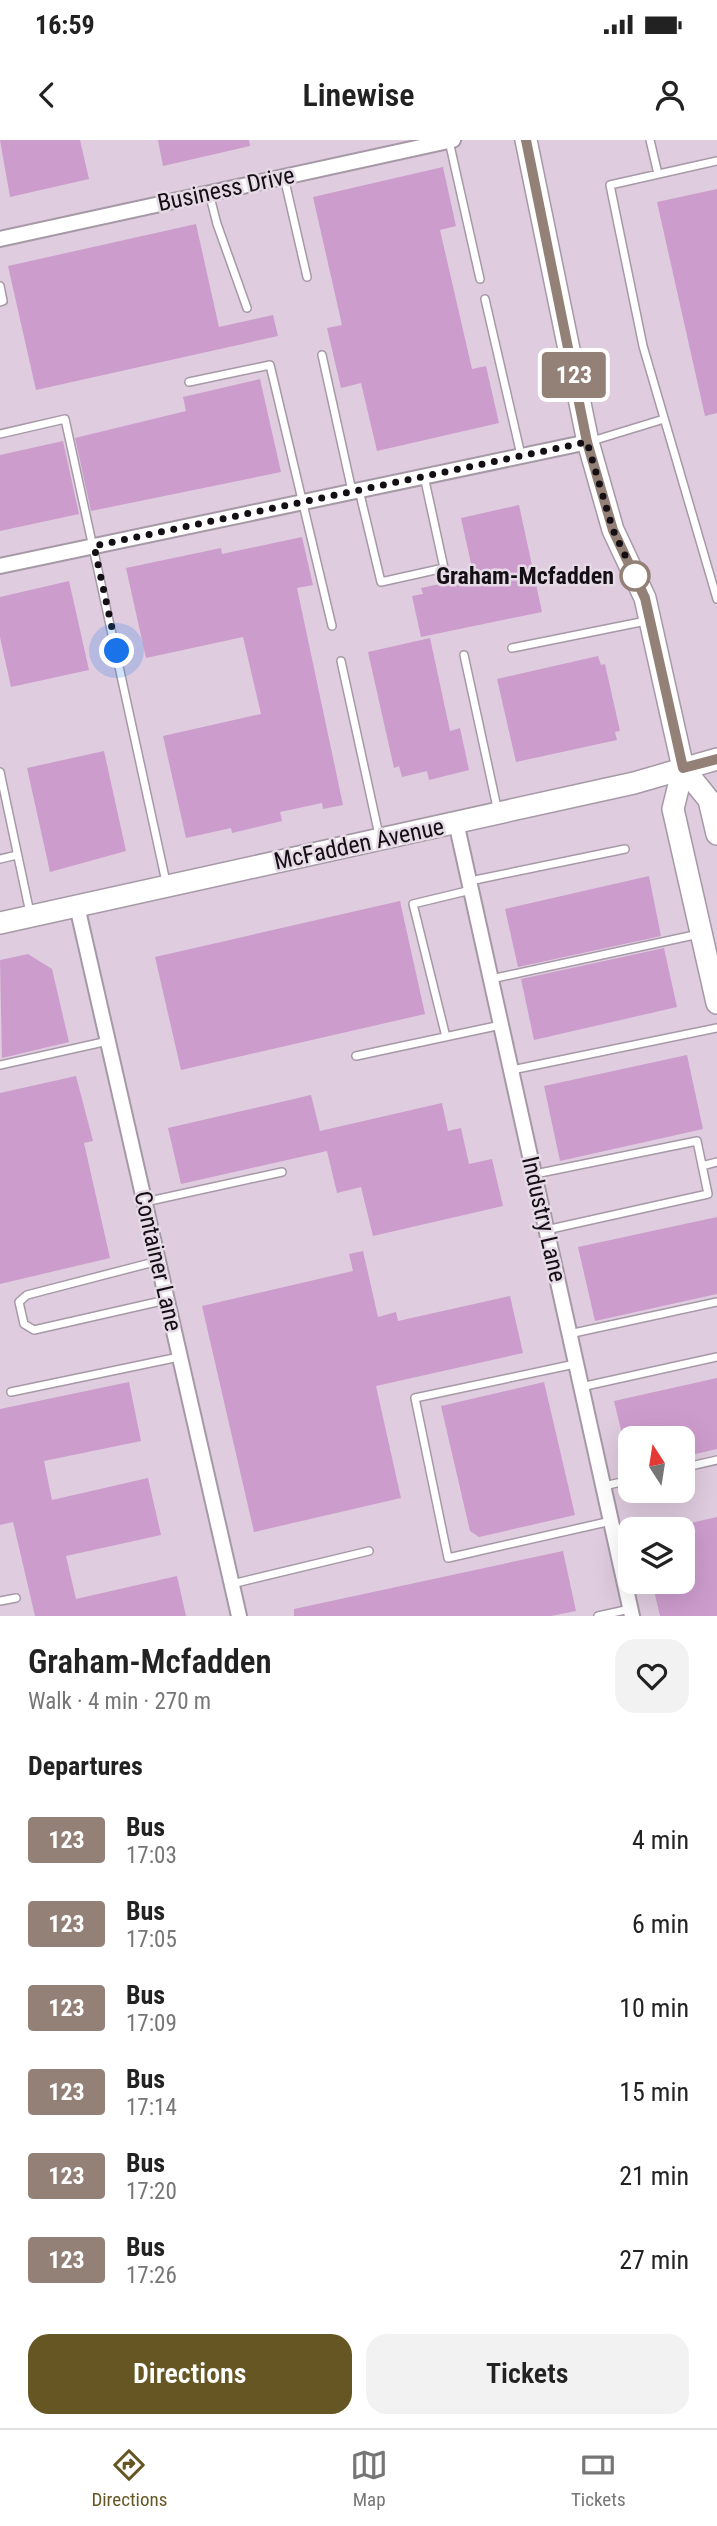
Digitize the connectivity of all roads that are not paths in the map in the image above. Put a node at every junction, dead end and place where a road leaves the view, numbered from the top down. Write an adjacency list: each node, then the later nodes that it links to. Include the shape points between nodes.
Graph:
1 (451, 140): 6 (street, Business Drive); 10 (lane)
2 (526, 140): 19 (street)
3 (650, 140): 5 (lane)
4 (717, 161): 5 (lane)
5 (658, 174): 17 (lane, via 610,185 643,346)
6 (284, 176): 7 (street, Business Drive); 9 (lane)
7 (209, 193): 8 (street, Business Drive); 14 (lane)
8 (0, 239)
9 (307, 277)
10 (480, 279)
11 (0, 286): 13 (lane)
12 (485, 299): 20 (lane)
13 (0, 302)
14 (247, 308)
15 (322, 355): 22 (lane)
16 (189, 382): 23 (lane, via 270,365)
17 (664, 419): 19 (lane); 26 (lane)
18 (0, 434): 24 (lane, via 65,419)
19 (587, 442): 20 (street); 27 (street, via 613,530 645,598)
20 (521, 455): 21 (street)
21 (424, 476): 22 (street); 22 (lane, via 444,568 381,582)
22 (356, 490): 23 (street)
23 (303, 501): 24 (street); 28 (lane)
24 (94, 546): 25 (street); 42 (lane)
25 (0, 566)
26 (717, 599)
27 (650, 620): 29 (lane); 33 (street)
28 (332, 626)
29 (512, 648)
30 (464, 655): 35 (lane)
31 (341, 662): 38 (lane)
32 (717, 759): 33 (street, McFadden Avenue)
33 (683, 768): 35 (street, McFadden Avenue); 37 (street, via 709,800); 47 (street, via 673,809)
34 (0, 772): 40 (lane)
35 (498, 813): 36 (street, McFadden Avenue)
36 (456, 822): 38 (street, McFadden Avenue); 43 (street, Industry Lane)
37 (717, 834)
38 (380, 839): 42 (street, McFadden Avenue)
39 (625, 849): 43 (lane)
40 (18, 855): 41 (lane); 45 (lane)
41 (0, 859)
42 (167, 886): 44 (street, McFadden Avenue)
43 (470, 886): 48 (street, Industry Lane); 52 (lane, via 413,904)
44 (77, 906): 45 (street, McFadden Avenue); 53 (street, Container Lane)
45 (31, 917): 46 (street, McFadden Avenue)
46 (0, 923)
47 (701, 933): 48 (lane); 49 (street)
48 (491, 979): 50 (street, Industry Lane)
49 (717, 1003)
50 (501, 1025): 52 (lane); 56 (street, Industry Lane)
51 (717, 1028): 56 (lane)
52 (446, 1037): 54 (lane)
53 (108, 1041): 55 (lane); 61 (street, Container Lane)
54 (356, 1056)
55 (0, 1065)
56 (511, 1071): 60 (street, Industry Lane)
57 (717, 1162): 58 (lane)
58 (702, 1166): 60 (lane, via 697,1142); 62 (lane, via 708,1194)
59 (282, 1172): 61 (lane)
60 (534, 1175): 62 (street, Industry Lane)
61 (144, 1202): 63 (street, Container Lane)
62 (546, 1230): 66 (street, Industry Lane)
63 (158, 1261): 64 (street, Container Lane); 64 (lane, via 27,1295 19,1302 24,1324 34,1330)
64 (166, 1300): 67 (street, Container Lane)
65 (717, 1302): 66 (lane)
66 (569, 1334): 69 (street, Industry Lane)
67 (179, 1357): 71 (lane); 78 (street, Container Lane)
68 (717, 1357): 70 (lane)
69 (576, 1364): 70 (street, Industry Lane); 76 (lane, via 415,1398 430,1481 448,1558)
70 (581, 1387): 75 (street, Industry Lane)
71 (11, 1392)
72 (717, 1460): 73 (lane)
73 (695, 1465)
74 (618, 1483): 75 (lane)
75 (604, 1486): 76 (street, Industry Lane)
76 (611, 1521): 81 (street, Industry Lane)
77 (369, 1551): 78 (lane)
78 (231, 1584): 82 (street, Container Lane)
79 (16, 1598): 80 (lane)
80 (0, 1601)
81 (632, 1613): 83 (lane)
82 (239, 1616)
83 (598, 1616)

